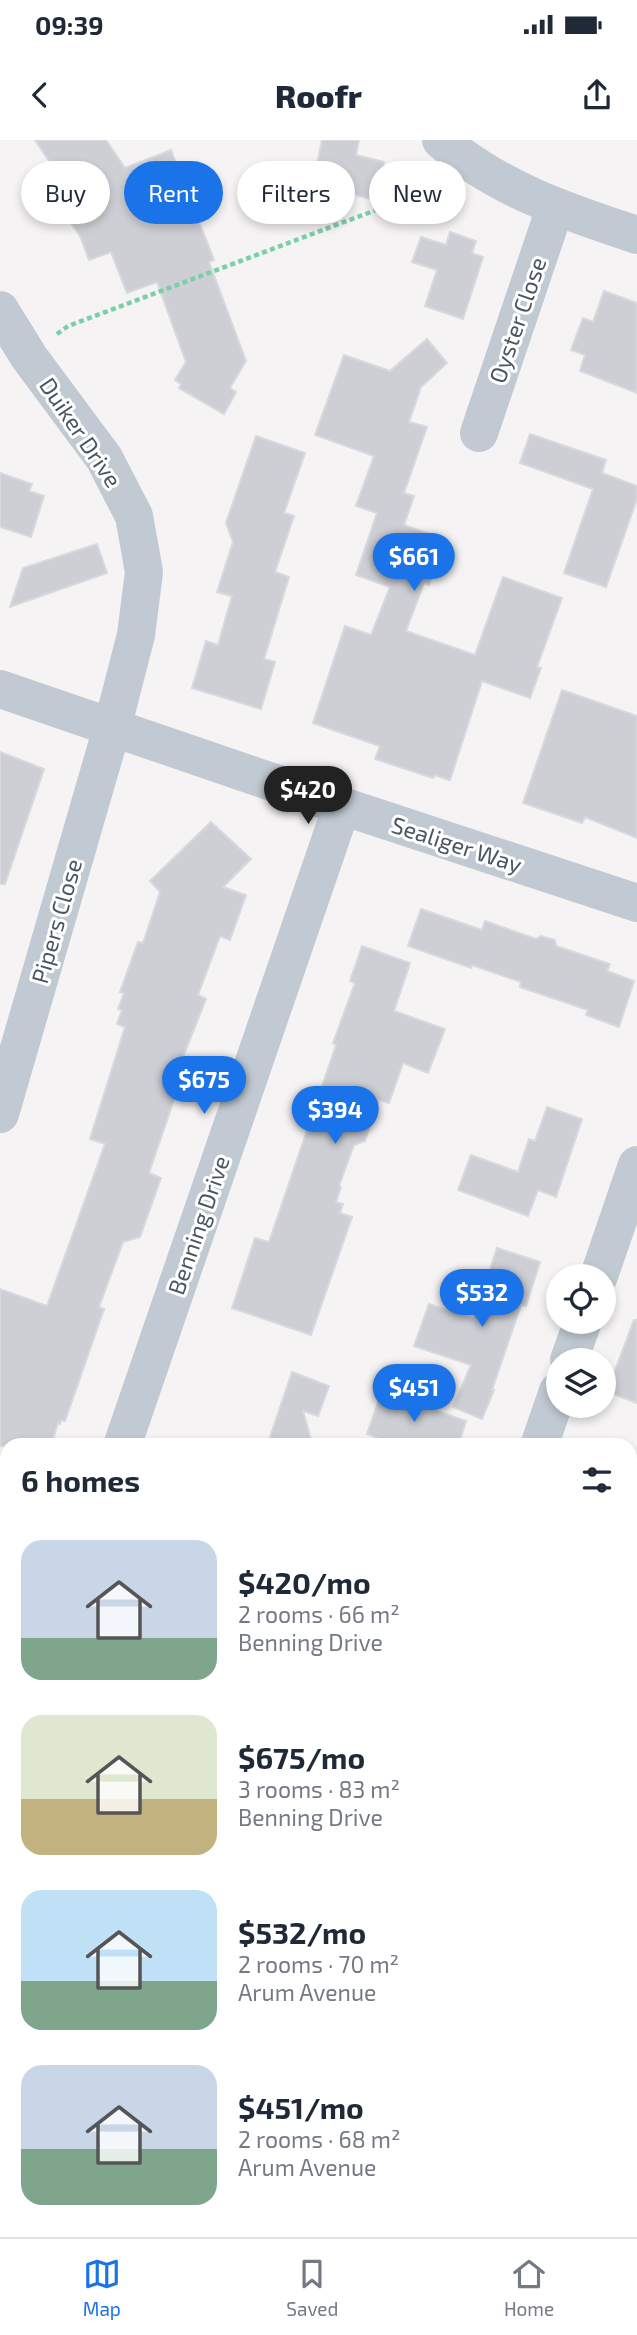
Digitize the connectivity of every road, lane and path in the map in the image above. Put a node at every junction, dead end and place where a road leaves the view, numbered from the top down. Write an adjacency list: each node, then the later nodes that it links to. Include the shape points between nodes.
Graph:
1 (452, 150): 2 (street); 5 (path, via 408,198 68,326)
2 (555, 208): 3 (street); 6 (street, Oyster Close)
3 (637, 235)
4 (0, 310): 5 (street, Duiker Drive)
5 (29, 357): 8 (street, Duiker Drive, via 104,458 134,516 144,572 136,635)
6 (480, 433)
7 (0, 689): 8 (street, Sealiger Way)
8 (112, 727): 9 (street, Sealiger Way); 11 (street, Pipers Close)
9 (342, 806): 10 (street, Sealiger Way); 15 (street, Benning Drive)
10 (637, 903)
11 (0, 1114)
12 (637, 1166): 13 (street)
13 (602, 1264)
14 (549, 1418): 16 (street)
15 (125, 1438)
16 (542, 1438)

